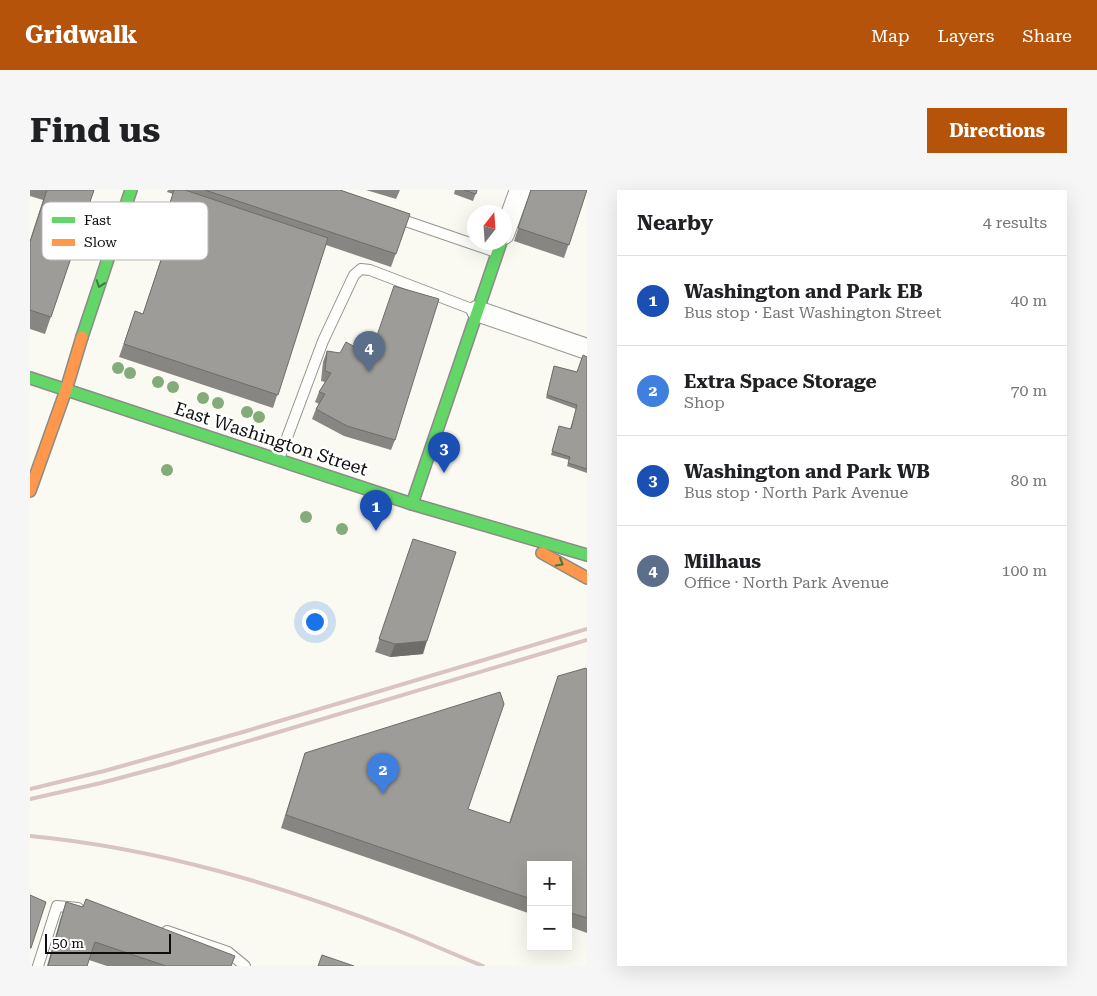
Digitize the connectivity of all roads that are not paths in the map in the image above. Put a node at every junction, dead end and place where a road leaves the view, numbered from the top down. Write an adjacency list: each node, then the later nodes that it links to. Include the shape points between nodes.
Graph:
1 (131, 190): 3 (main road, one-way to 3)
2 (520, 190): 4 (street)
3 (127, 202)
4 (512, 212)
5 (388, 215): 6 (lane)
6 (467, 238)
7 (499, 250): 9 (main road)
8 (108, 260): 12 (main road, one-way to 12)
9 (478, 311): 10 (street); 13 (lane, via 370,270 361,270 354,275 323,341); 15 (main road)
10 (587, 349)
11 (30, 378): 12 (main road, East Washington Street)
12 (66, 390): 13 (main road, East Washington Street); 14 (main road)
13 (278, 460): 15 (main road, East Washington Street)
14 (30, 491)
15 (412, 504): 16 (main road, East Washington Street)
16 (502, 530): 17 (main road, East Washington Street); 18 (main road, East Washington Street); 19 (main road, East Washington Street, one-way to 19)
17 (559, 534)
18 (587, 555)
19 (587, 578)
20 (90, 910): 22 (lane, via 57,906)
21 (159, 928): 23 (lane, via 228,952)
22 (38, 966)
23 (244, 966)

